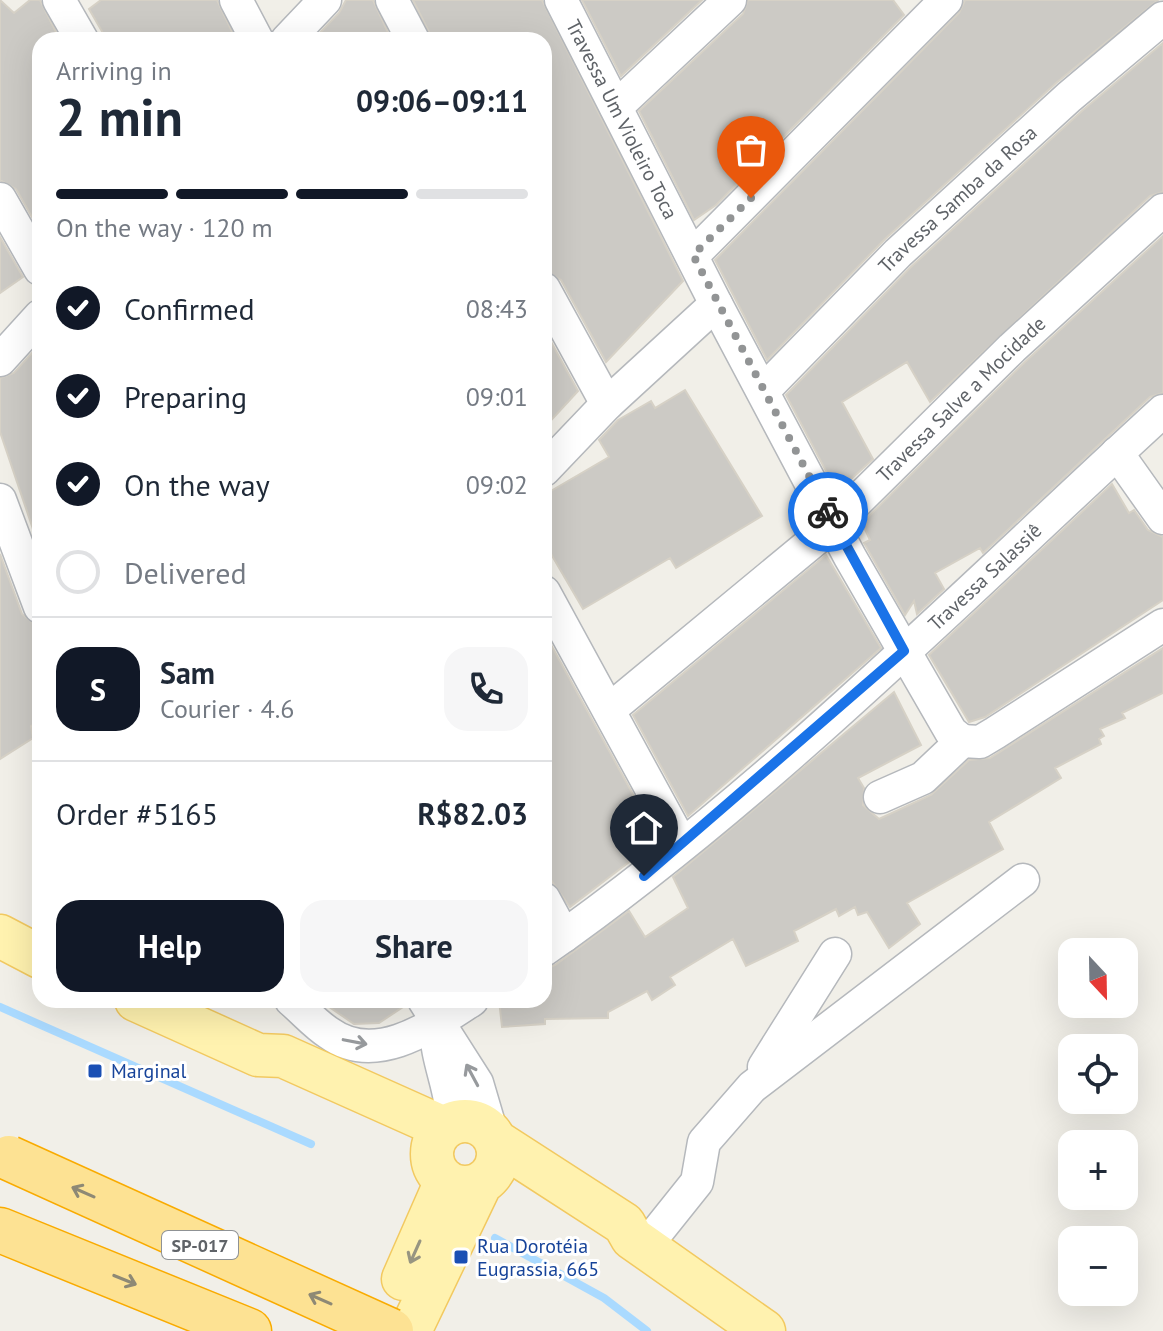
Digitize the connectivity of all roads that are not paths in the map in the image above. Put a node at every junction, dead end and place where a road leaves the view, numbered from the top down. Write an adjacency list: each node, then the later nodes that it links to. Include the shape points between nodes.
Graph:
1 (59, 0): 9 (street)
2 (236, 0): 10 (street)
3 (325, 0): 11 (street)
4 (392, 0): 12 (street)
5 (561, 0): 13 (street, Travessa Um Violeiro Toca)
6 (730, 0): 13 (street)
7 (946, 0): 17 (street)
8 (1163, 18): 22 (street, Travessa Samba da Rosa, via 898,253)
9 (77, 32)
10 (253, 32)
11 (295, 32)
12 (409, 32)
13 (616, 107): 17 (street, Travessa Um Violeiro Toca)
14 (0, 199): 16 (street)
15 (1163, 210): 29 (street, Travessa Salve a Mocidade, via 1012,348)
16 (32, 255)
17 (693, 255): 19 (street, Travessa Um Violeiro Toca)
18 (552, 304): 23 (street)
19 (716, 304): 22 (street, Travessa Um Violeiro Toca); 23 (street)
20 (32, 325): 21 (street)
21 (0, 360)
22 (764, 390): 29 (street, Travessa Um Violeiro Toca)
23 (607, 404): 26 (street)
24 (1163, 411): 25 (street, Travessa Salassiê)
25 (1117, 453): 28 (street); 33 (street, Travessa Salassiê)
26 (552, 462)
27 (0, 500): 30 (street)
28 (1163, 518)
29 (834, 524): 33 (street, Travessa Um Violeiro Toca); 34 (street, Travessa Salve a Mocidade)
30 (32, 586)
31 (552, 607): 34 (street)
32 (1163, 625): 35 (street, via 988,738)
33 (904, 651): 35 (street, Travessa Um Violeiro Toca, via 951,732); 37 (street, Travessa Salassiê)
34 (609, 710): 37 (street)
35 (962, 741): 36 (street, via 923,778)
36 (880, 797)
37 (682, 845): 40 (street, Travessa Salassiê)
38 (1023, 880): 46 (street)
39 (0, 936): 41 (main road)
40 (554, 943)
41 (32, 953)
42 (835, 954): 46 (street)
43 (154, 1008): 47 (main road, via 258,1055 272,1072)
44 (300, 1008): 45 (street, one-way to 45, via 329,1034 367,1045 403,1041)
45 (430, 1012): 47 (street, via 477,1083)
46 (752, 1087): 50 (street, via 704,1142 697,1182)
47 (467, 1152): 50 (main road, via 624,1224); 52 (main road, one-way to 52); 54 (main road)
48 (5, 1156): 53 (highway, SP-017, one-way to 48, bridge)
49 (0, 1230): 51 (highway, one-way to 51)
50 (639, 1242): 55 (main road)
51 (249, 1331)
52 (380, 1331)
53 (391, 1331)
54 (410, 1331)
55 (764, 1331)

